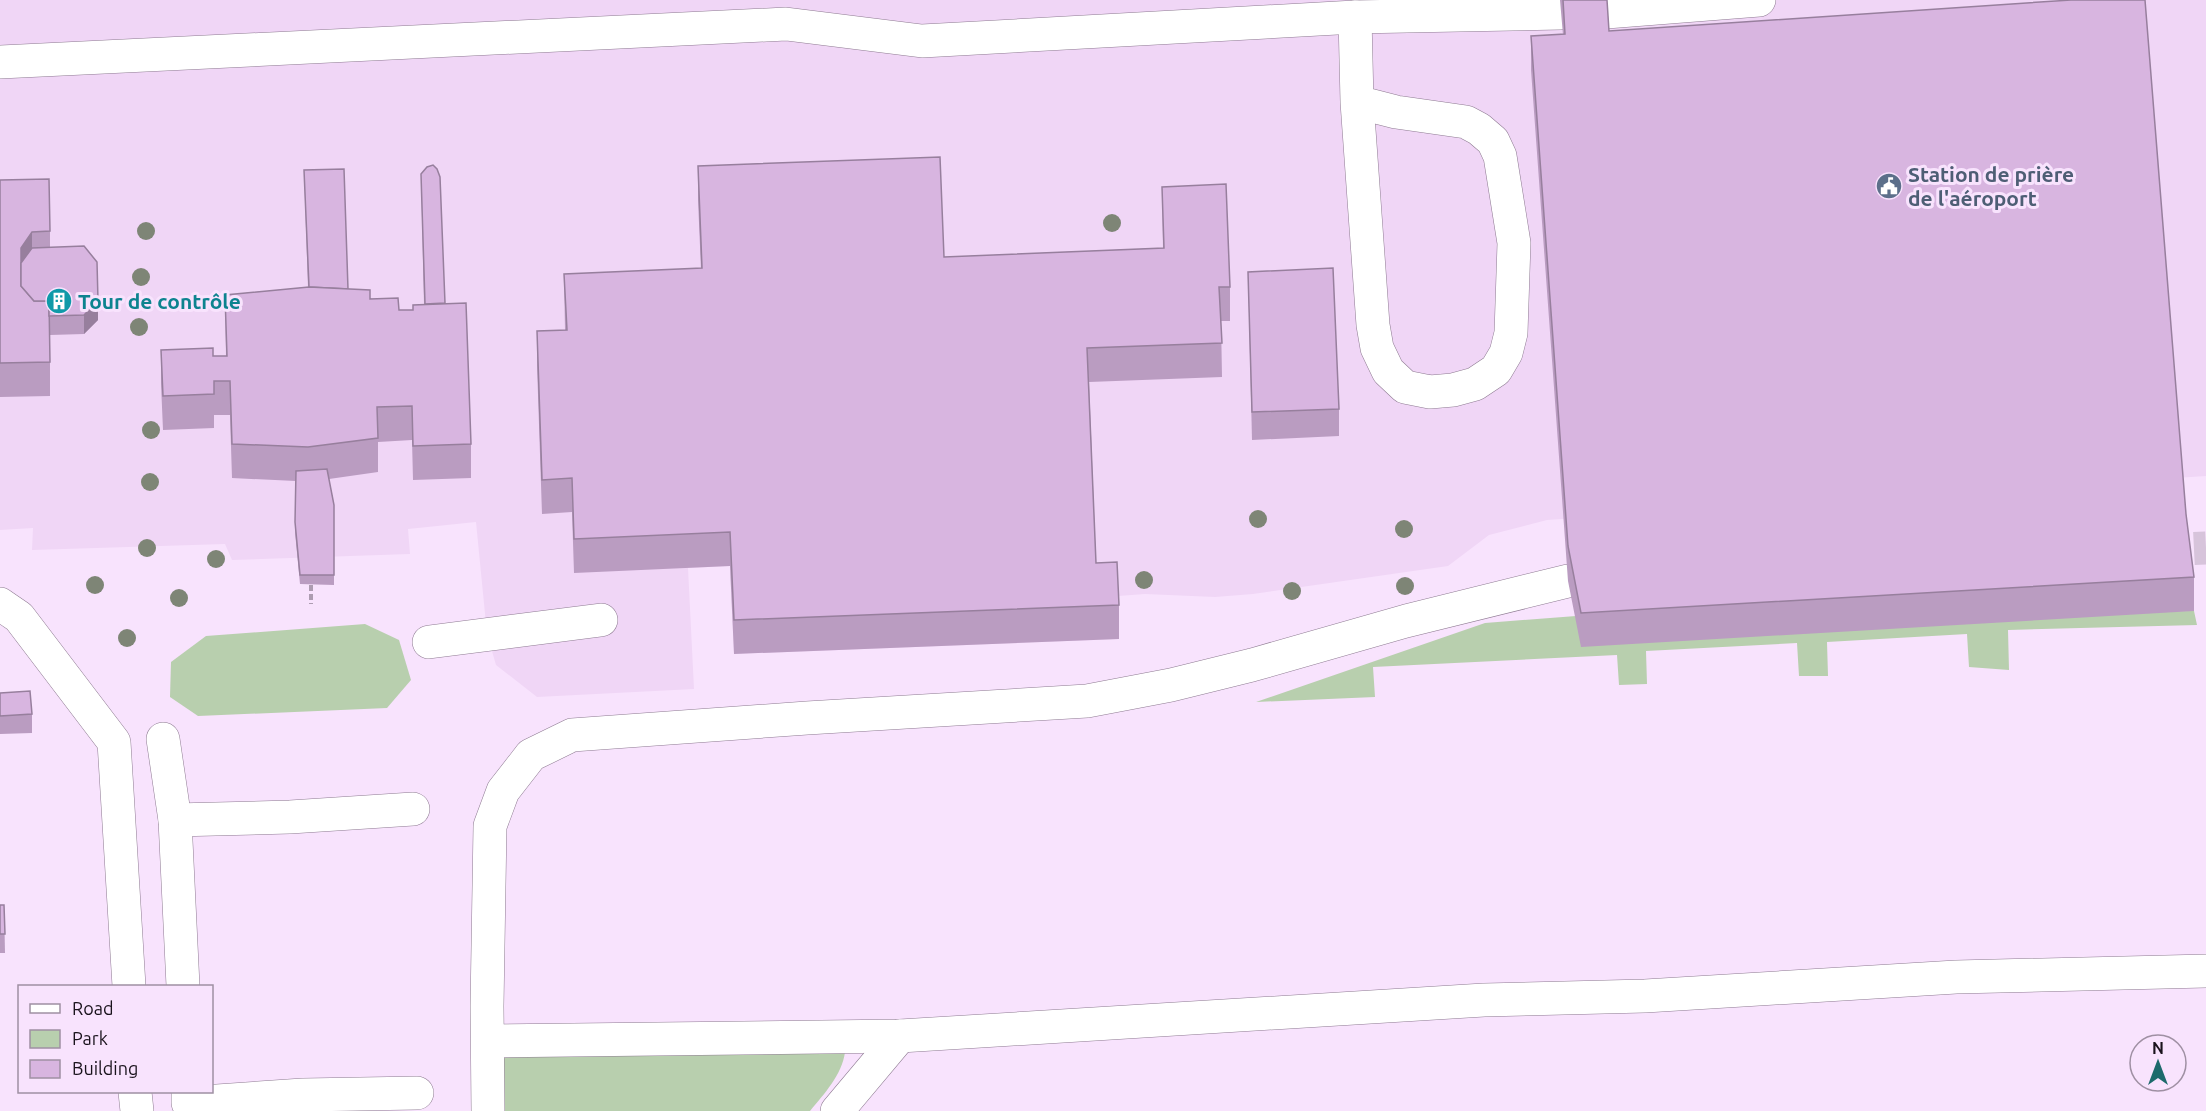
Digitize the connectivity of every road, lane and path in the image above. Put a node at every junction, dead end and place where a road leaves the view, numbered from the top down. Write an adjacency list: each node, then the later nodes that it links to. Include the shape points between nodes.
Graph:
1 (1759, 0): 2 (lane)
2 (1606, 12)
3 (1561, 13): 4 (lane)
4 (1355, 17): 5 (lane, via 922,41 786,24); 6 (lane)
5 (0, 62)
6 (1357, 102): 6 (lane, via 1377,348 1388,371 1405,387 1430,392 1475,384 1496,370 1511,333 1514,243 1500,156 1493,141 1466,122)
7 (1568, 580): 20 (lane, via 1229,671 1087,701 572,735 531,755 503,791 490,826)
8 (311, 585): 10 (path)
9 (0, 604): 17 (lane, via 20,617 114,742)
10 (311, 604)
11 (601, 620): 12 (lane)
12 (429, 642)
13 (162, 739): 15 (lane)
14 (413, 809): 15 (lane)
15 (175, 820): 18 (lane)
16 (2206, 970): 19 (lane, via 1956,976)
17 (129, 985)
18 (183, 985)
19 (900, 1036): 20 (lane); 27 (lane)
20 (488, 1041): 26 (lane)
21 (135, 1093): 25 (lane)
22 (188, 1093): 23 (lane, via 188,1103)
23 (417, 1093)
24 (119, 1111): 25 (lane)
25 (136, 1111)
26 (488, 1111)
27 (837, 1111)

